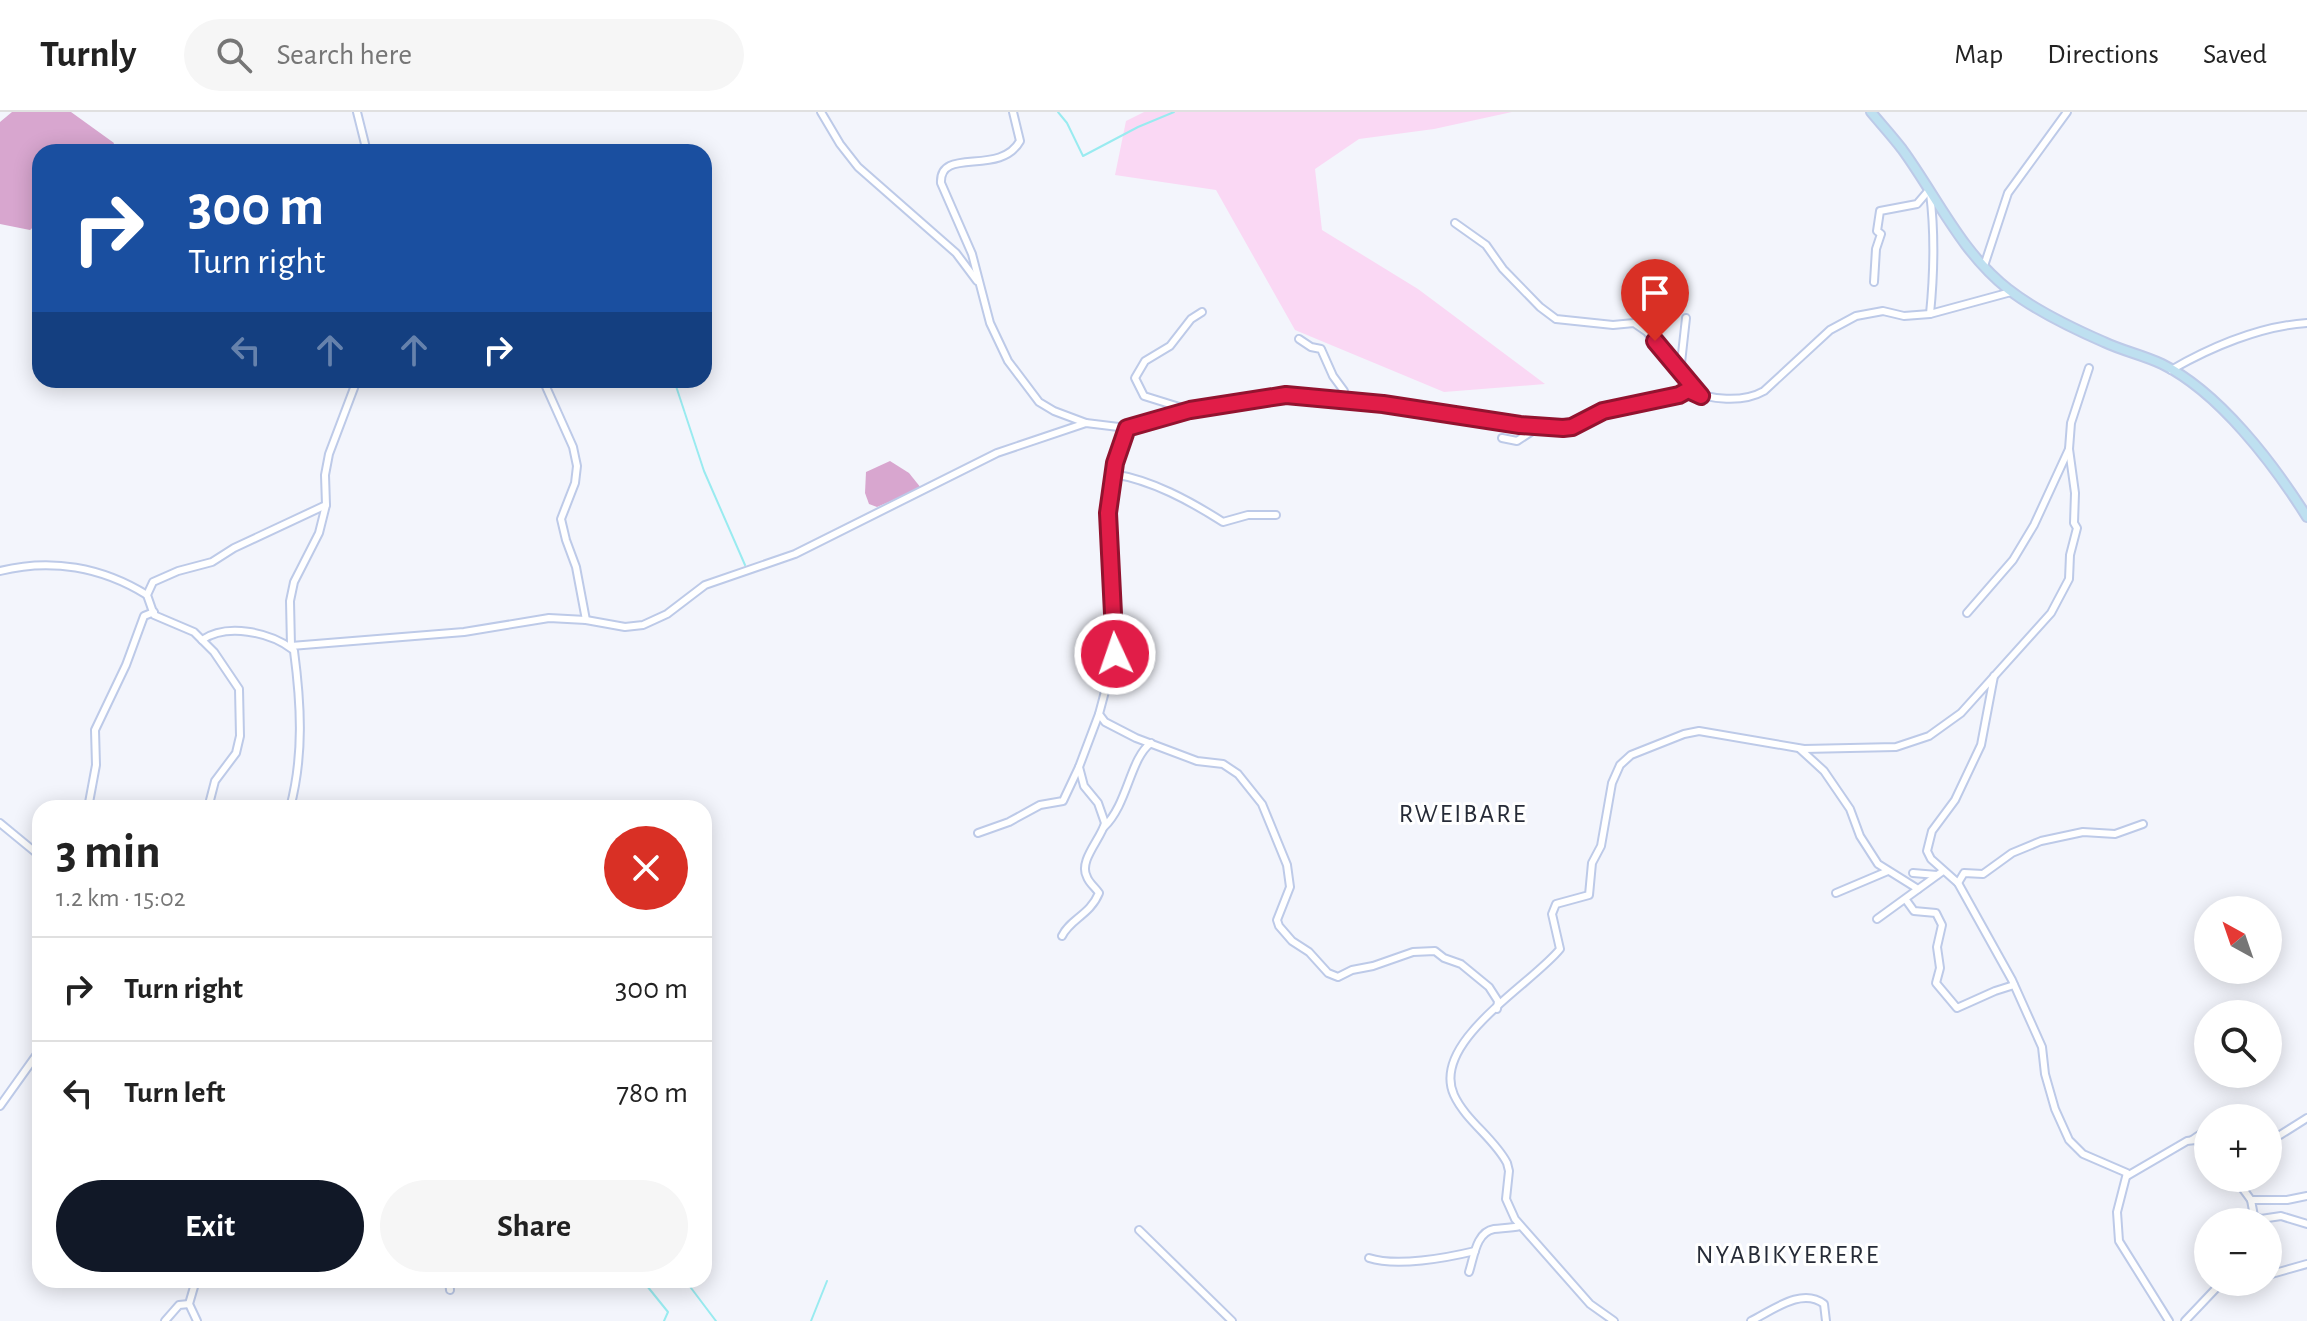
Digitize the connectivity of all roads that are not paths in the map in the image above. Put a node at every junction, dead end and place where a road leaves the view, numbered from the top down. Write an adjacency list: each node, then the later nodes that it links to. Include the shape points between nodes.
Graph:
1 (357, 112): 6 (street)
2 (821, 112): 11 (street, via 858,167 956,253)
3 (1013, 112): 11 (street, via 1020,141 1013,151 989,162 955,163 941,176)
4 (1871, 112): 7 (street)
5 (2067, 112): 9 (street, via 2008,193)
6 (365, 144)
7 (1929, 190): 9 (street); 10 (street, via 1917,204 1880,211); 14 (street, via 1934,217)
8 (1455, 223): 20 (street, via 1486,245 1503,269 1556,319 1634,323)
9 (1984, 266): 12 (street)
10 (1874, 282)
11 (979, 283): 26 (street, via 998,345 1027,388 1054,411)
12 (2011, 292): 14 (street); 19 (street, via 2057,320)
13 (1202, 312): 25 (street, via 1161,354 1145,361 1135,378 1144,396)
14 (1930, 314): 23 (street, via 1883,311 1856,316 1830,330 1755,396)
15 (1686, 318): 20 (street)
16 (2307, 323): 19 (street, via 2243,338)
17 (1299, 339): 24 (street, via 1321,349)
18 (2089, 368): 30 (street, via 2071,423)
19 (2171, 370): 34 (street, via 2227,413 2266,457)
20 (1680, 372): 23 (street)
21 (354, 388): 32 (street, via 329,454)
22 (547, 388): 39 (street, via 575,456 577,474 561,519)
23 (1701, 396): 27 (street, via 1688,390 1603,411 1572,427)
24 (1345, 401): 25 (street, via 1286,395); 27 (street)
25 (1190, 410): 28 (street)
26 (1086, 423): 28 (street); 39 (street, via 997,453 795,554 705,585 654,622 625,627)
27 (1540, 426): 29 (street, via 1517,441)
28 (1127, 428): 31 (street)
29 (1502, 438)
30 (2069, 449): 38 (street, via 2013,560); 44 (street, via 2077,528 2069,579 2051,613)
31 (1113, 474): 33 (street, via 1183,498 1223,522); 42 (street, via 1108,513)
32 (326, 505): 36 (street, via 212,562 153,582); 41 (street, via 319,533 294,582 289,613)
33 (1276, 515)
34 (2307, 517)
35 (0, 571): 36 (street, via 31,564 86,569)
36 (147, 595): 37 (street)
37 (154, 612): 40 (street); 49 (street, via 144,616 95,730)
38 (1967, 613)
39 (586, 620): 41 (street, via 549,618)
40 (202, 640): 41 (street, via 220,632 259,634); 50 (street, via 235,683 240,700 236,753 215,781)
41 (293, 649): 51 (street, via 302,735)
42 (1115, 649): 43 (street); 45 (street)
43 (1120, 672)
44 (1994, 676): 47 (street, via 1955,718 1921,740 1896,747); 59 (street, via 1981,745 1926,846)
45 (1099, 714): 46 (street, via 1114,727); 48 (street)
46 (1151, 743): 54 (street, via 1114,818); 67 (street, via 1231,768 1248,786 1266,813 1287,865 1290,887 1279,926 1328,973 1338,977 1413,952 1435,951 1489,987)
47 (1798, 748): 57 (street, via 1824,771 1850,809 1866,847); 67 (street, via 1699,731 1624,760 1612,783 1589,895 1556,904 1552,914 1560,949)
48 (1079, 767): 54 (street); 55 (street, via 1063,801 1040,805)
49 (89, 800)
50 (210, 800)
51 (291, 800)
52 (0, 823): 56 (street)
53 (2143, 824): 60 (street, via 2115,834 2083,832 2032,844 1983,874 1964,873)
54 (1104, 827): 65 (street, via 1085,870 1099,893)
55 (978, 833)
56 (32, 849)
57 (1888, 871): 61 (street); 62 (street)
58 (1913, 873): 59 (street)
59 (1940, 873): 60 (street); 61 (street)
60 (1958, 883): 66 (street)
61 (1918, 889): 63 (street)
62 (1836, 893)
63 (1906, 900): 64 (street); 66 (street, via 1914,911 1930,911 1940,919 1937,984 1957,1008)
64 (1877, 919)
65 (1062, 936)
66 (2014, 985): 73 (street, via 2042,1047 2055,1109 2069,1140 2083,1154)
67 (1497, 1009): 78 (street, via 1458,1052 1450,1075 1458,1102 1507,1163 1506,1199)
68 (32, 1061): 69 (street)
69 (0, 1106)
70 (2307, 1118): 71 (street)
71 (2282, 1134)
72 (2192, 1140): 73 (street)
73 (2127, 1176): 94 (street, via 2119,1197 2119,1241)
74 (2245, 1192): 76 (street)
75 (2307, 1196): 76 (street)
76 (2251, 1200): 77 (street, via 2254,1216 2281,1216)
77 (2307, 1224)
78 (1520, 1226): 80 (street, via 1483,1234); 91 (street, via 1590,1304)
79 (1139, 1230): 90 (street)
80 (1475, 1251): 81 (street, via 1383,1262); 84 (street)
81 (1369, 1258)
82 (2307, 1264): 83 (street)
83 (2282, 1271)
84 (1469, 1272)
85 (194, 1288): 87 (street)
86 (2209, 1296): 95 (street)
87 (189, 1304): 88 (street, via 179,1305); 89 (street)
88 (165, 1321)
89 (197, 1321)
90 (1232, 1321)
91 (1614, 1321)
92 (1751, 1321): 93 (street, via 1815,1297 1824,1304)
93 (1826, 1321)
94 (2169, 1321)
95 (2185, 1321)

